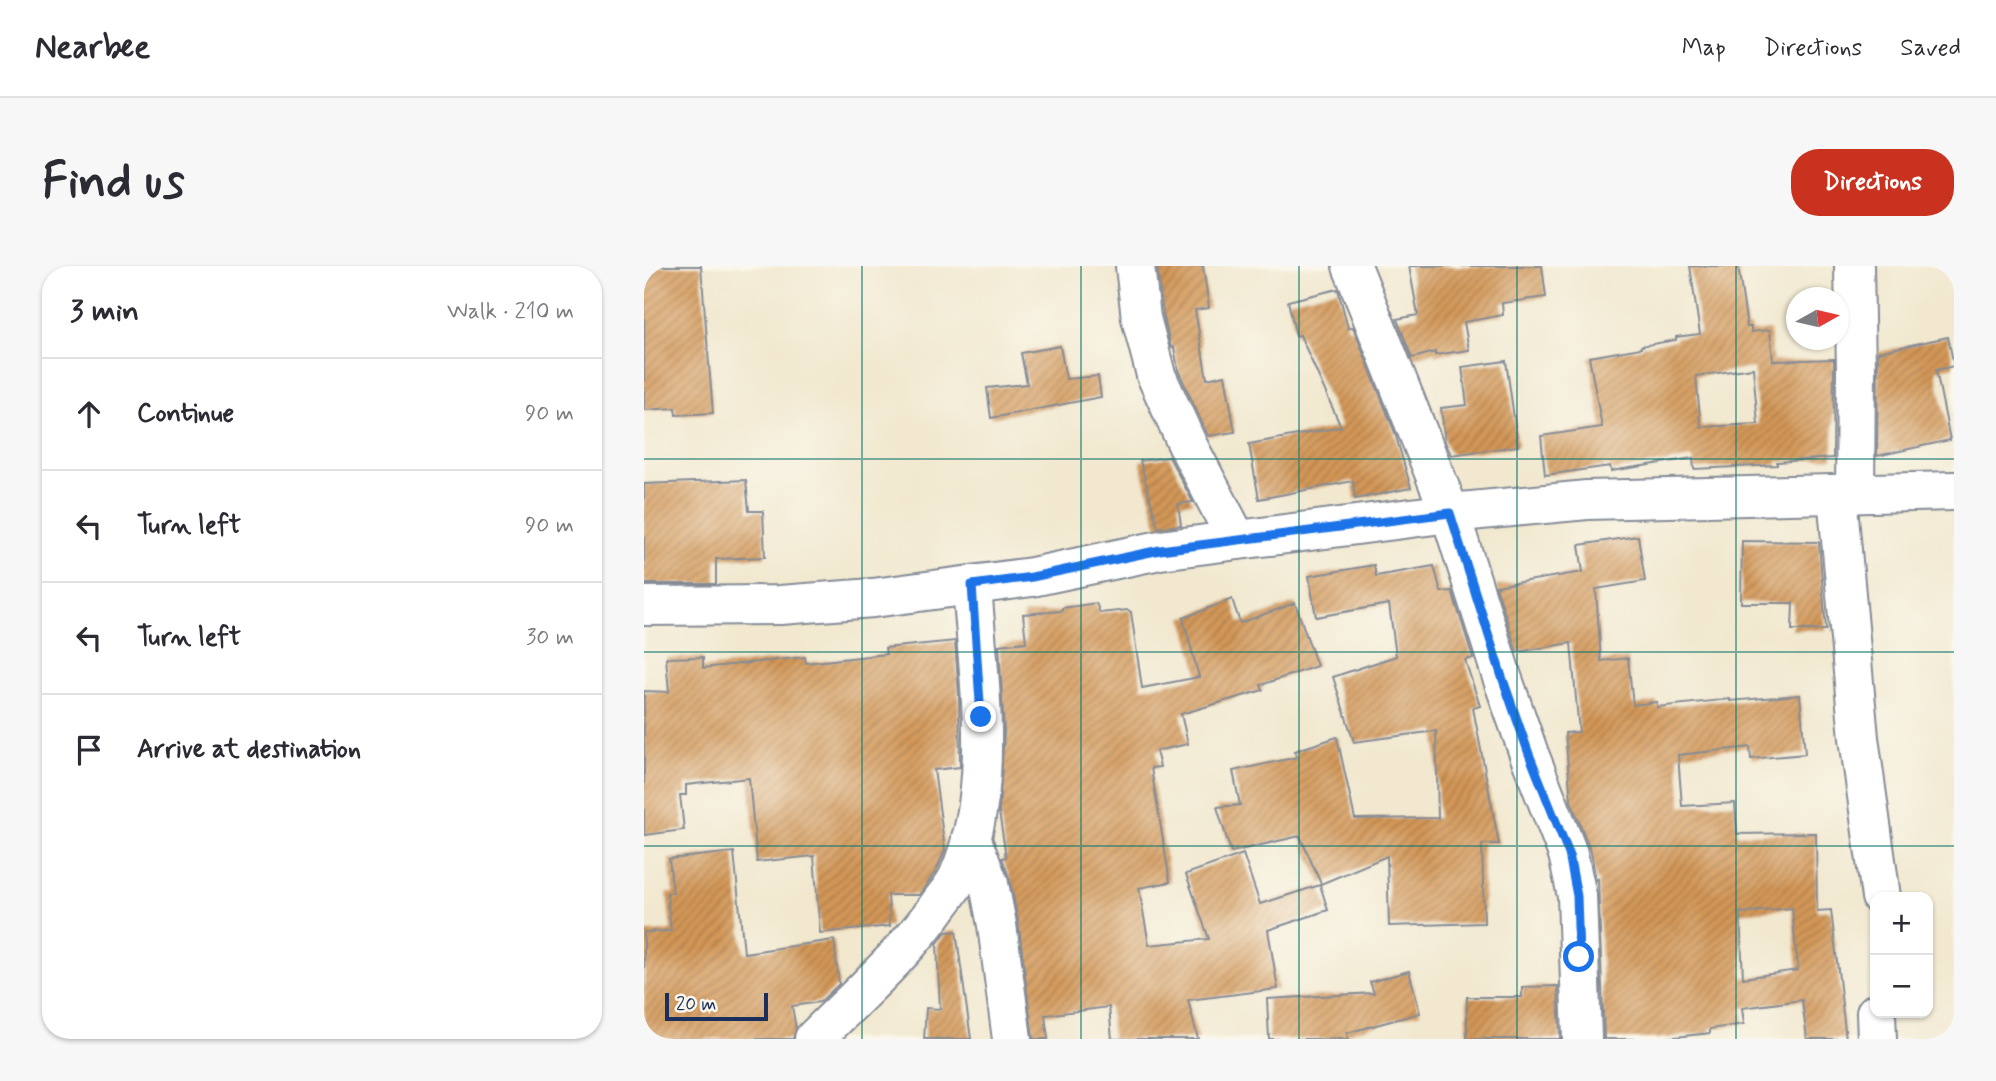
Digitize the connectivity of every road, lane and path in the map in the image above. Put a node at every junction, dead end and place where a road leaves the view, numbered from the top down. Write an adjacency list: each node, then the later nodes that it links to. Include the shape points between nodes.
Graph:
1 (1135, 266): 7 (street, via 1141,318 1156,374)
2 (1352, 266): 6 (street)
3 (1854, 266): 5 (street, via 1856,356)
4 (1954, 491): 5 (street)
5 (1846, 495): 6 (street, via 1587,500); 11 (street, via 1859,738)
6 (1450, 513): 7 (street); 15 (street, via 1513,708 1569,854 1577,896)
7 (1237, 540): 8 (street)
8 (972, 585): 9 (street, via 780,605); 10 (street, via 981,758)
9 (644, 606)
10 (971, 838): 13 (street, via 958,877 931,917); 14 (street, via 989,884)
11 (1880, 892)
12 (1876, 1018): 16 (street)
13 (814, 1039)
14 (1012, 1039)
15 (1582, 1039)
16 (1877, 1039)

